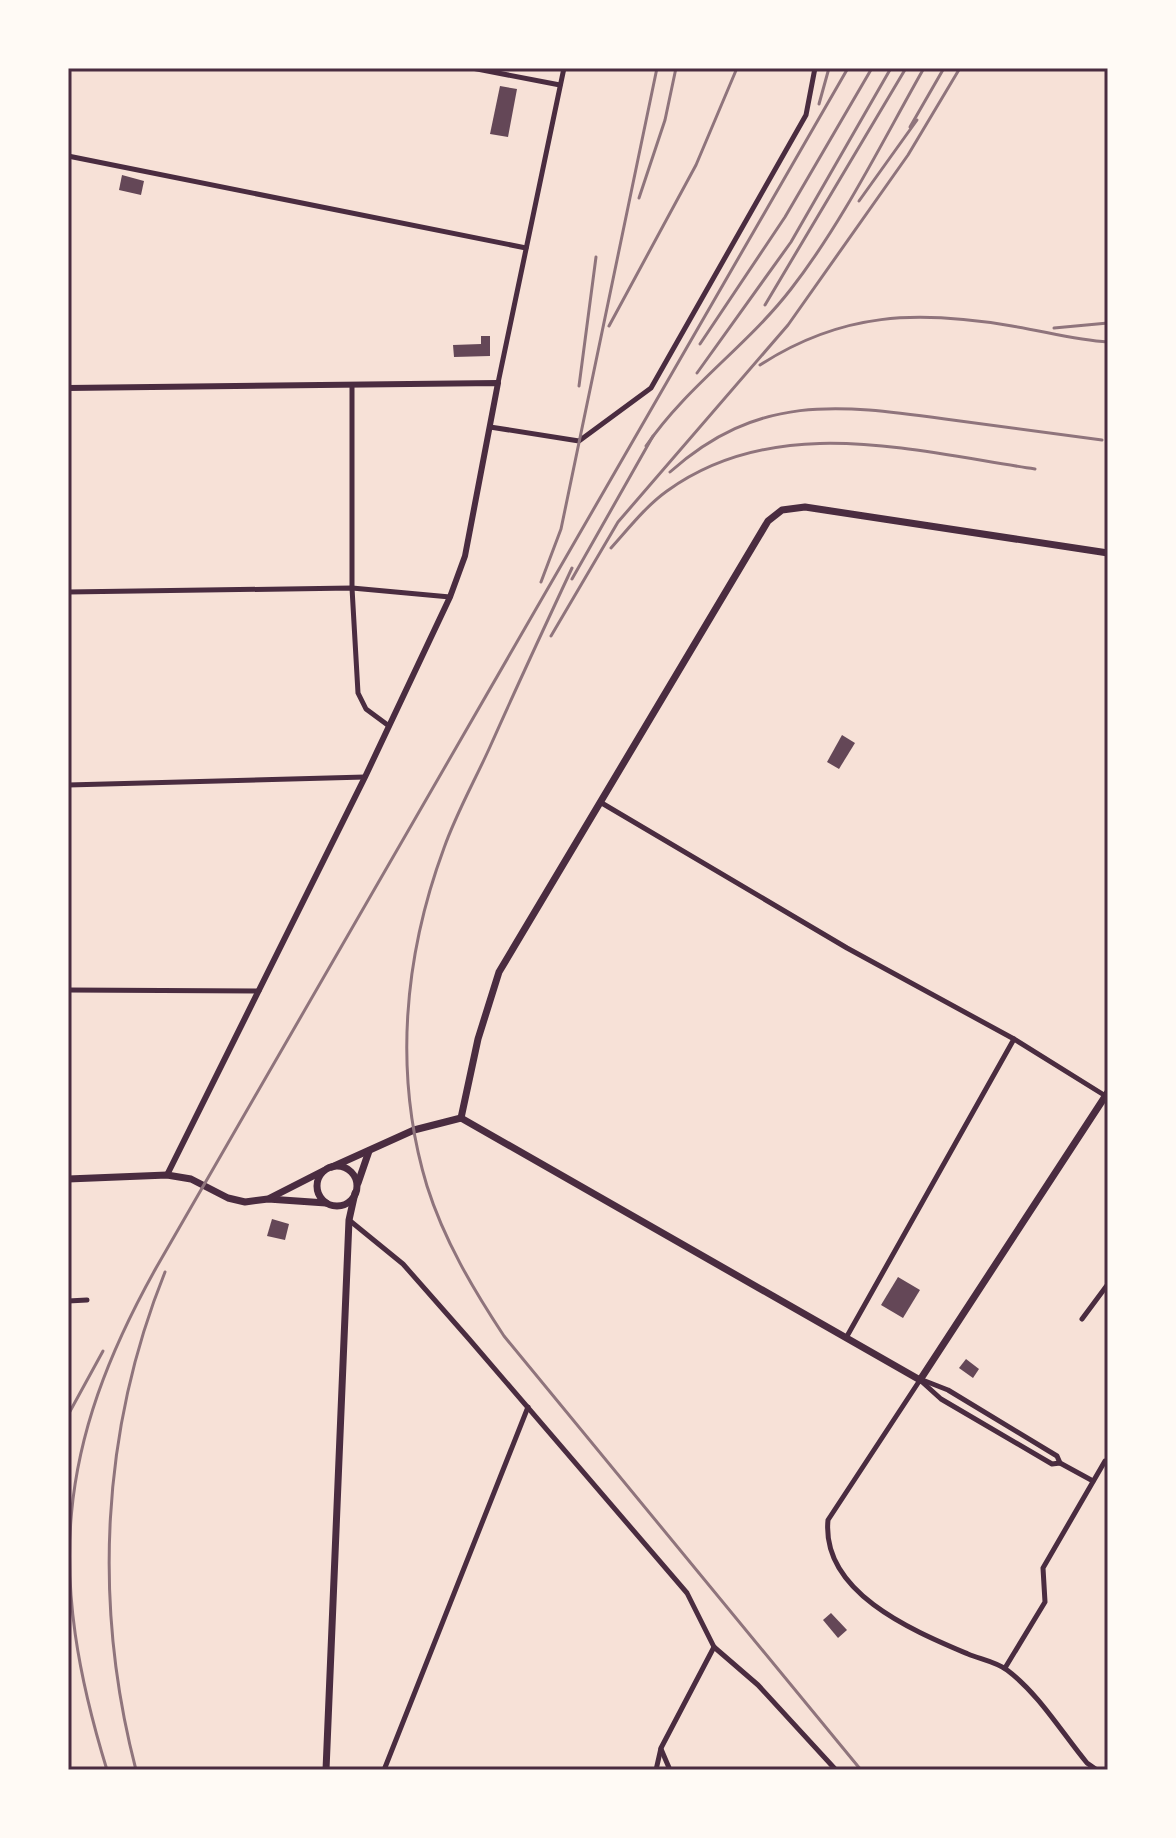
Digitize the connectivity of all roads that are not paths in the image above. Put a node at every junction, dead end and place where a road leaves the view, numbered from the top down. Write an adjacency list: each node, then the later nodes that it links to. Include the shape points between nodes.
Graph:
1 (472, 68): 4 (street)
2 (564, 68): 4 (street)
3 (815, 68): 10 (street, via 806,115 651,388 579,441)
4 (560, 85): 6 (street)
5 (68, 156): 6 (street)
6 (526, 248): 7 (street)
7 (498, 383): 8 (street); 10 (street)
8 (352, 384): 9 (street); 12 (street)
9 (68, 388)
10 (490, 427): 14 (street, via 465,556)
11 (1108, 553): 18 (main road, via 805,507 782,510 751,547)
12 (352, 588): 13 (street); 14 (street); 15 (street, via 358,693 366,709)
13 (68, 592)
14 (450, 597): 15 (street)
15 (389, 726): 16 (street)
16 (365, 777): 17 (street); 20 (street)
17 (68, 785)
18 (599, 801): 21 (street, via 847,948); 25 (main road, via 499,972)
19 (68, 990): 20 (street)
20 (260, 991): 28 (street)
21 (1014, 1039): 22 (street); 39 (street)
22 (1106, 1094): 23 (main road)
23 (1097, 1106): 24 (street); 40 (main road)
24 (1106, 1112)
25 (461, 1118): 26 (main road, via 414,1130); 39 (main road)
26 (369, 1151): 27 (main road); 30 (main road)
27 (329, 1168): 30 (main road, via 350,1171); 31 (main road); 32 (main road, via 317,1185)
28 (167, 1175): 29 (main road); 31 (main road, via 191,1179 228,1198)
29 (68, 1179)
30 (356, 1191): 33 (main road, via 348,1202); 34 (main road)
31 (268, 1199): 32 (main road)
32 (326, 1203): 33 (main road)
33 (335, 1206): 34 (main road)
34 (349, 1220): 41 (street, via 403,1264); 48 (main road)
35 (1108, 1284): 38 (street)
36 (87, 1300): 37 (street)
37 (68, 1301)
38 (1082, 1319)
39 (845, 1339): 40 (main road)
40 (920, 1380): 43 (street, via 948,1390 1057,1456); 43 (street, via 941,1399 1052,1464); 46 (street, via 828,1520 833,1554 865,1598 895,1619)
41 (528, 1407): 45 (street, via 687,1593); 49 (street)
42 (1105, 1461): 44 (street)
43 (1060, 1463): 44 (street)
44 (1093, 1481): 46 (street, via 1043,1568 1045,1602)
45 (714, 1647): 47 (street); 52 (street, via 758,1685)
46 (1005, 1668): 53 (street)
47 (661, 1748): 50 (street); 51 (street)
48 (326, 1770)
49 (384, 1770)
50 (656, 1770)
51 (670, 1770)
52 (836, 1770)
53 (1097, 1770)

